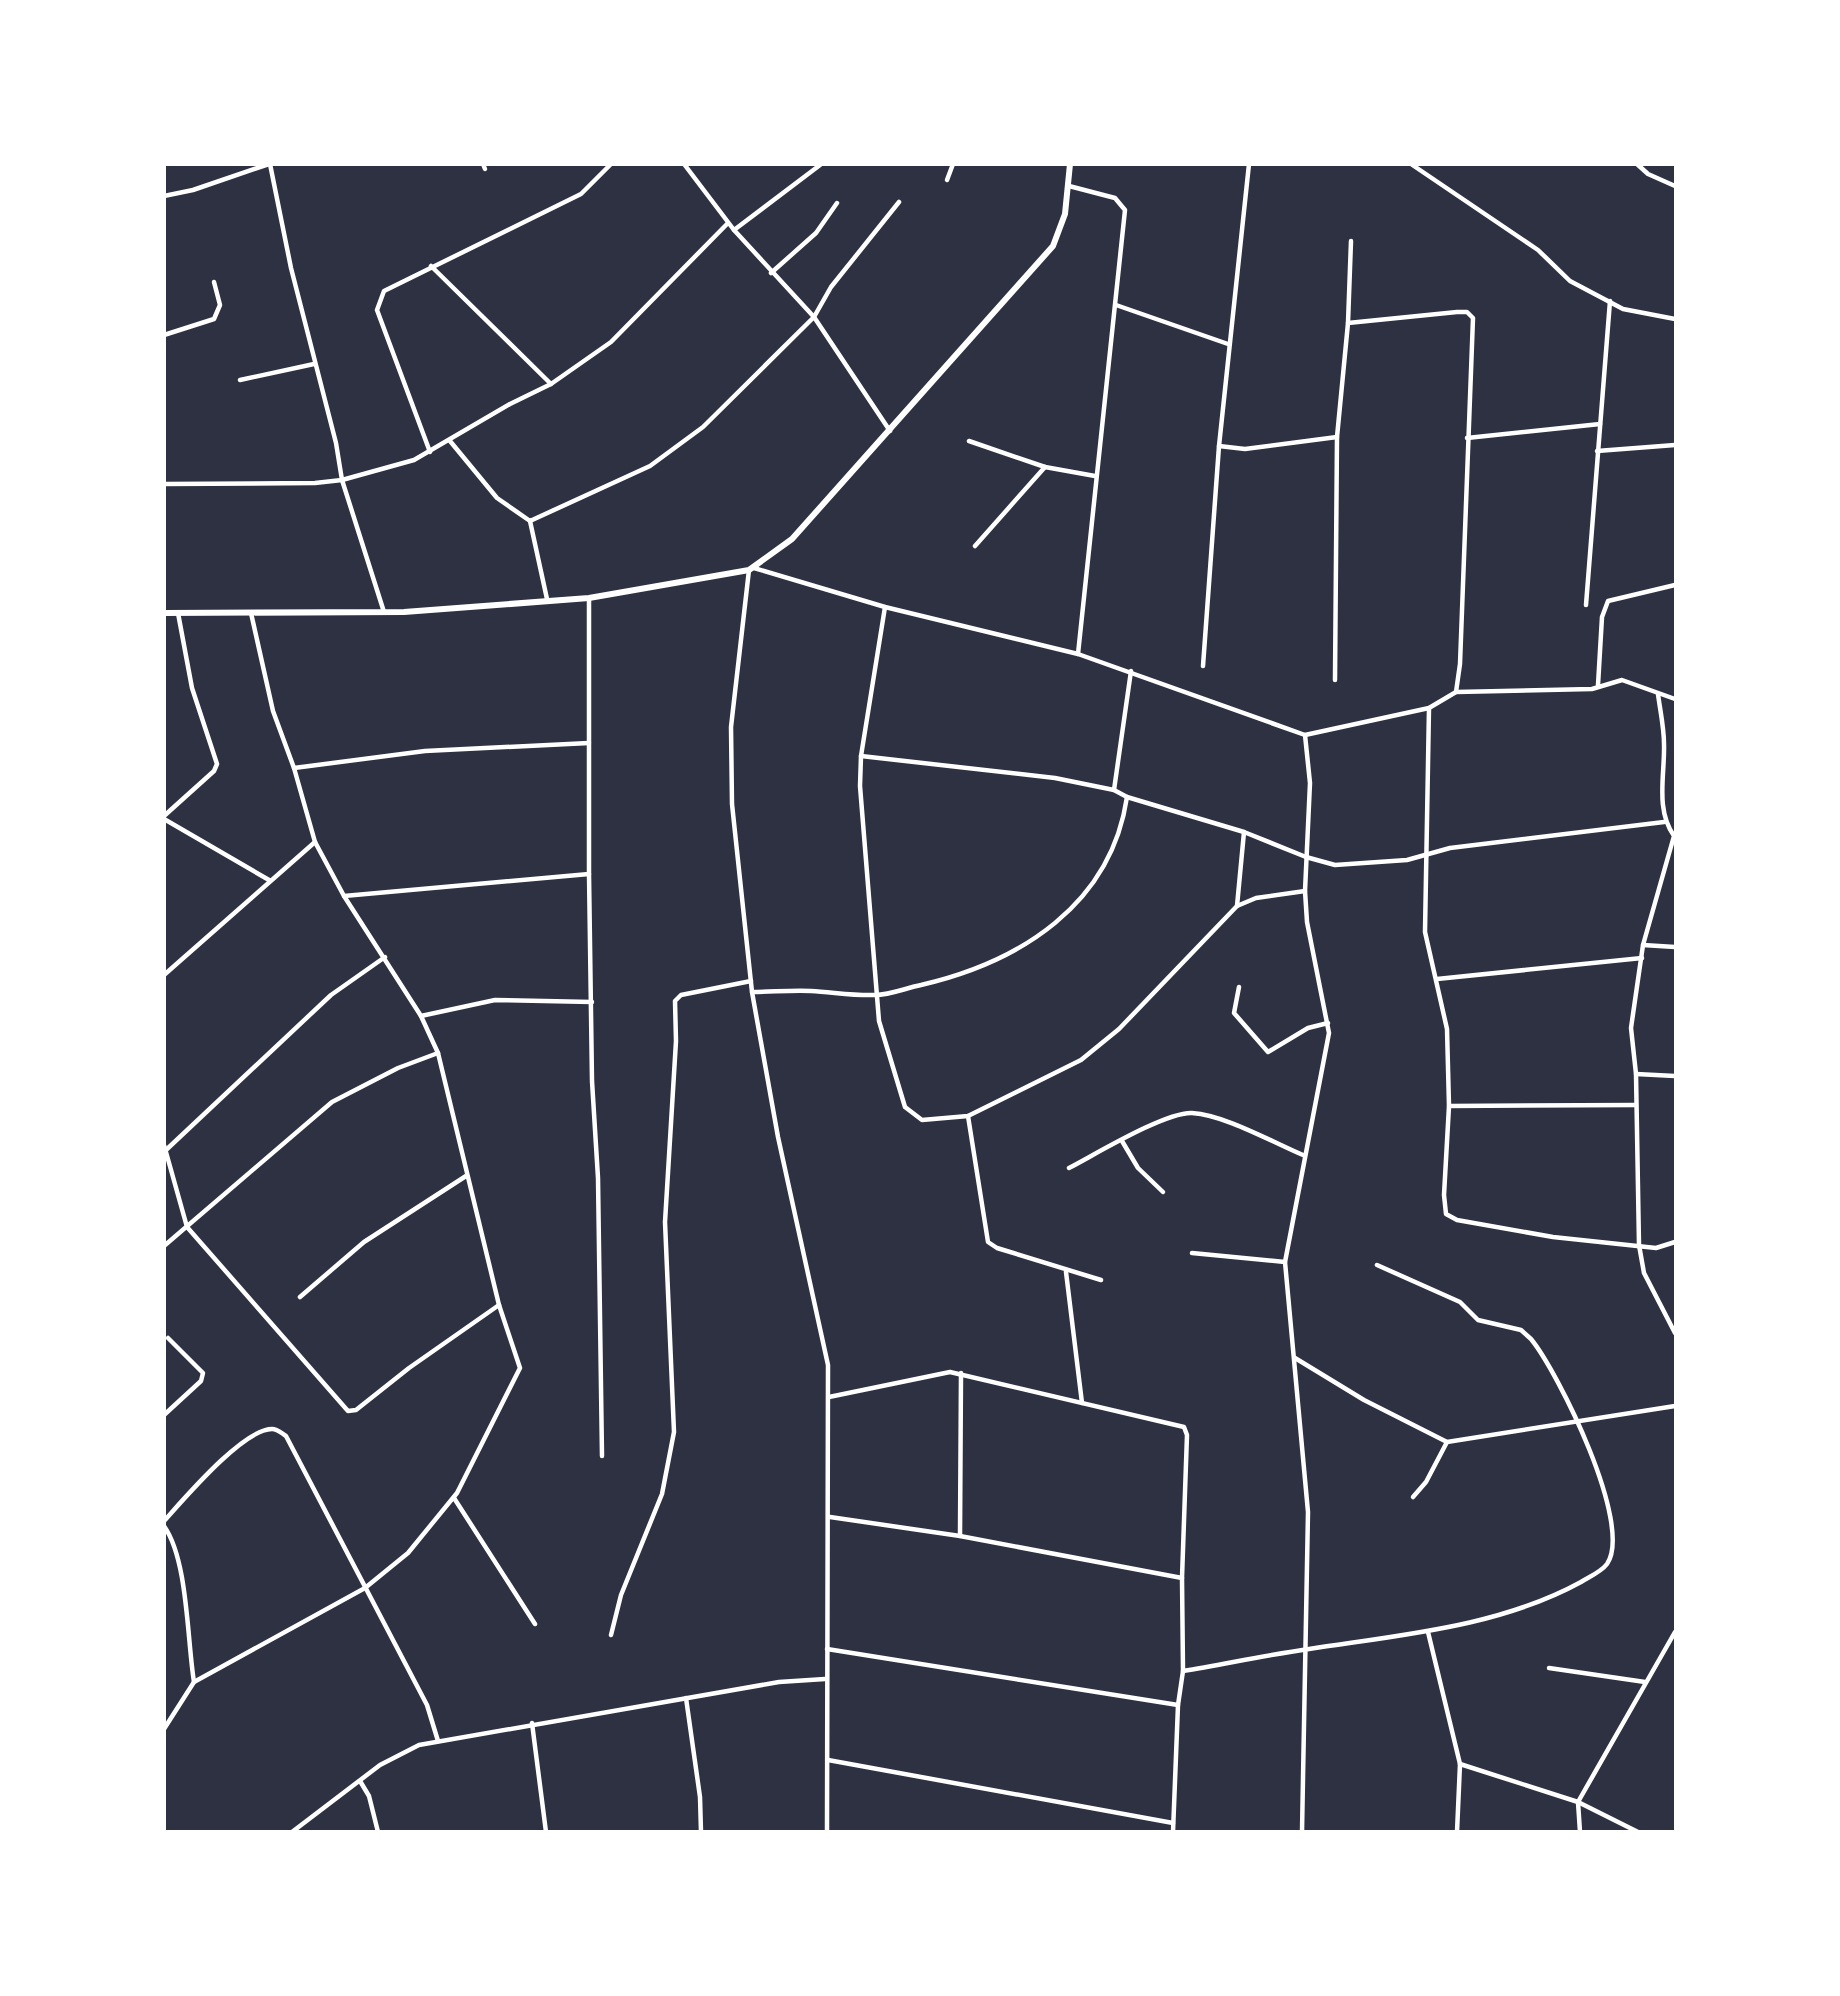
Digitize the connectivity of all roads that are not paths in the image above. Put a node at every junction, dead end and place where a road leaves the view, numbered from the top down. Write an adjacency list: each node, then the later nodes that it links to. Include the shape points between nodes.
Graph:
1 (270, 164): 13 (street); 29 (street)
2 (611, 164): 19 (street, via 581,194)
3 (684, 164): 16 (street)
4 (953, 164): 10 (street)
5 (1070, 164): 11 (main road)
6 (1249, 164): 28 (street)
7 (1411, 164): 22 (street, via 1538,250 1570,281)
8 (1637, 164): 12 (street)
9 (820, 165): 17 (street)
10 (947, 180)
11 (1069, 186): 23 (street, via 1115,198 1125,210); 33 (main road, via 1053,246)
12 (1675, 186)
13 (164, 195)
14 (899, 202): 24 (street, via 831,286)
15 (837, 204): 20 (street, via 816,233)
16 (728, 223): 17 (street); 31 (street, via 626,330)
17 (734, 230): 20 (street)
18 (1351, 241): 26 (street)
19 (431, 266): 31 (street); 41 (street, via 390,286 377,310)
20 (771, 273): 24 (street)
21 (214, 282): 27 (street, via 220,305 214,319)
22 (1610, 301): 25 (street, via 1623,309); 32 (street)
23 (1116, 305): 28 (street); 43 (street)
24 (814, 317): 33 (street); 46 (street, via 682,445 650,466)
25 (1675, 319)
26 (1348, 323): 34 (street); 35 (street, via 1467,312 1473,318)
27 (164, 335)
28 (1228, 344): 39 (street)
29 (314, 364): 30 (street); 44 (street)
30 (240, 380)
31 (551, 384): 36 (street)
32 (1600, 424): 35 (street); 40 (street)
33 (890, 431): 48 (main road, via 792,539)
34 (1337, 437): 39 (street, via 1245,449); 61 (street)
35 (1467, 438): 63 (street)
36 (450, 441): 41 (street); 46 (street, via 497,498)
37 (969, 442): 42 (street)
38 (1675, 445): 40 (street)
39 (1219, 446): 59 (street)
40 (1597, 451): 52 (street)
41 (430, 452): 44 (street, via 396,467)
42 (1045, 467): 43 (street); 47 (street)
43 (1095, 476): 58 (street)
44 (342, 480): 45 (street); 56 (street)
45 (164, 484)
46 (530, 521): 51 (street)
47 (975, 546)
48 (751, 569): 50 (main road); 53 (street); 90 (street, via 731,743 732,804)
49 (1675, 585): 62 (street, via 1608,601 1602,617)
50 (589, 598): 51 (main road); 68 (street)
51 (547, 599): 56 (main road)
52 (1586, 605)
53 (885, 607): 58 (street); 69 (street)
54 (178, 612): 55 (main road); 57 (main road); 73 (street, via 192,688 217,764)
55 (251, 612): 56 (main road); 70 (street, via 270,701)
56 (385, 612)
57 (164, 613)
58 (1078, 654): 60 (street)
59 (1203, 667)
60 (1131, 671): 67 (street); 71 (street)
61 (1335, 680)
62 (1598, 685): 63 (street, via 1592,689); 64 (street, via 1622,680)
63 (1456, 692): 66 (street)
64 (1658, 694): 65 (street); 74 (street, via 1664,744)
65 (1675, 699)
66 (1429, 708): 67 (street); 77 (street)
67 (1305, 735): 78 (street, via 1310,783)
68 (589, 743): 70 (street, via 425,751); 79 (street)
69 (861, 756): 71 (street, via 1055,778); 93 (street)
70 (294, 768): 76 (street)
71 (1114, 790): 72 (street)
72 (1127, 797): 75 (street); 93 (street, via 1115,848 1100,874 1045,931 968,973)
73 (164, 817): 80 (street)
74 (1664, 822): 77 (street); 84 (street, via 1674,836 1673,848)
75 (1244, 832): 78 (street); 83 (street)
76 (315, 842): 80 (street); 82 (street)
77 (1427, 853): 78 (street, via 1407,860 1335,864); 89 (street, via 1425,932)
78 (1306, 857): 81 (street)
79 (589, 873): 82 (street); 94 (street)
80 (269, 880): 88 (street)
81 (1305, 891): 83 (street, via 1256,898); 96 (street)
82 (344, 896): 86 (street)
83 (1237, 906): 102 (street, via 1101,1046)
84 (1643, 944): 85 (street); 87 (street)
85 (1675, 947)
86 (385, 957): 95 (street); 104 (street, via 331,995)
87 (1642, 958): 89 (street); 98 (street, via 1631,1028)
88 (164, 975)
89 (1437, 979): 101 (street, via 1447,1029)
90 (751, 981): 92 (street); 142 (street, via 675,1000 665,1222 674,1432 662,1494 621,1595)
91 (1239, 987): 96 (street, via 1234,1013 1268,1052 1308,1028)
92 (752, 992): 93 (street); 124 (street, via 778,1138 828,1365)
93 (876, 995): 102 (street, via 879,1021 905,1107 922,1120)
94 (592, 1002): 95 (street, via 495,1000); 130 (street)
95 (421, 1016): 97 (street)
96 (1328, 1023): 105 (street, via 1313,1124)
97 (438, 1053): 107 (street); 109 (street, via 332,1102)
98 (1636, 1074): 99 (street); 100 (street)
99 (1675, 1076)
100 (1636, 1105): 101 (street); 111 (street)
101 (1449, 1106): 111 (street, via 1444,1195 1450,1218 1553,1237)
102 (968, 1116): 116 (street, via 988,1242)
103 (1122, 1141): 105 (street, via 1190,1113 1209,1116); 106 (street); 108 (street, via 1138,1167)
104 (165, 1147): 109 (street)
105 (1303, 1155): 114 (street)
106 (1069, 1168)
107 (466, 1176): 118 (street, via 364,1242); 119 (street)
108 (1163, 1192)
109 (187, 1227): 112 (street); 119 (street, via 348,1411 356,1410)
110 (1675, 1242): 111 (street, via 1656,1248)
111 (1639, 1245): 120 (street, via 1644,1273)
112 (164, 1246)
113 (1192, 1253): 114 (street)
114 (1285, 1262): 122 (street)
115 (1377, 1265): 128 (street, via 1460,1302 1478,1320 1521,1330 1539,1349)
116 (1066, 1272): 117 (street); 125 (street)
117 (1101, 1280)
118 (300, 1297)
119 (499, 1306): 131 (street, via 520,1368)
120 (1675, 1333)
121 (168, 1338): 127 (street, via 203,1373 201,1381)
122 (1294, 1358): 129 (street); 144 (street, via 1308,1513)
123 (961, 1373): 124 (street, via 937,1372); 125 (street); 136 (street)
124 (829, 1397): 133 (street)
125 (1082, 1404): 137 (street, via 1184,1427)
126 (1675, 1406): 128 (street)
127 (164, 1415)
128 (1577, 1421): 129 (street); 140 (street, via 1602,1482 1612,1538 1606,1566 1559,1594)
129 (1447, 1442): 132 (street)
130 (602, 1455)
131 (453, 1497): 138 (street, via 408,1553); 139 (street)
132 (1413, 1497)
133 (830, 1517): 136 (street); 143 (street)
134 (164, 1521): 138 (street, via 243,1442 276,1429 293,1446)
135 (164, 1526): 148 (street, via 183,1575)
136 (960, 1536): 137 (street)
137 (1182, 1578): 146 (street)
138 (365, 1588): 148 (street); 154 (street, via 427,1705)
139 (534, 1623)
140 (1428, 1632): 144 (street); 156 (street)
141 (1675, 1632): 149 (street)
142 (611, 1635)
143 (827, 1649): 147 (street); 151 (street)
144 (1307, 1649): 146 (street); 166 (street)
145 (1549, 1668): 149 (street)
146 (1183, 1671): 151 (street)
147 (826, 1679): 150 (street); 155 (street)
148 (194, 1682): 153 (street)
149 (1645, 1682): 158 (street)
150 (686, 1698): 152 (street); 163 (street)
151 (1178, 1705): 159 (street)
152 (532, 1723): 154 (street); 162 (street)
153 (164, 1729)
154 (438, 1741): 157 (street, via 401,1753)
155 (828, 1760): 159 (street); 164 (street)
156 (1460, 1764): 158 (street); 167 (street)
157 (360, 1781): 160 (street); 161 (street)
158 (1578, 1802): 168 (street); 169 (street)
159 (1173, 1823): 165 (street)
160 (292, 1832)
161 (378, 1832)
162 (546, 1832)
163 (701, 1832)
164 (827, 1832)
165 (1173, 1832)
166 (1302, 1832)
167 (1457, 1832)
168 (1580, 1832)
169 (1638, 1832)

